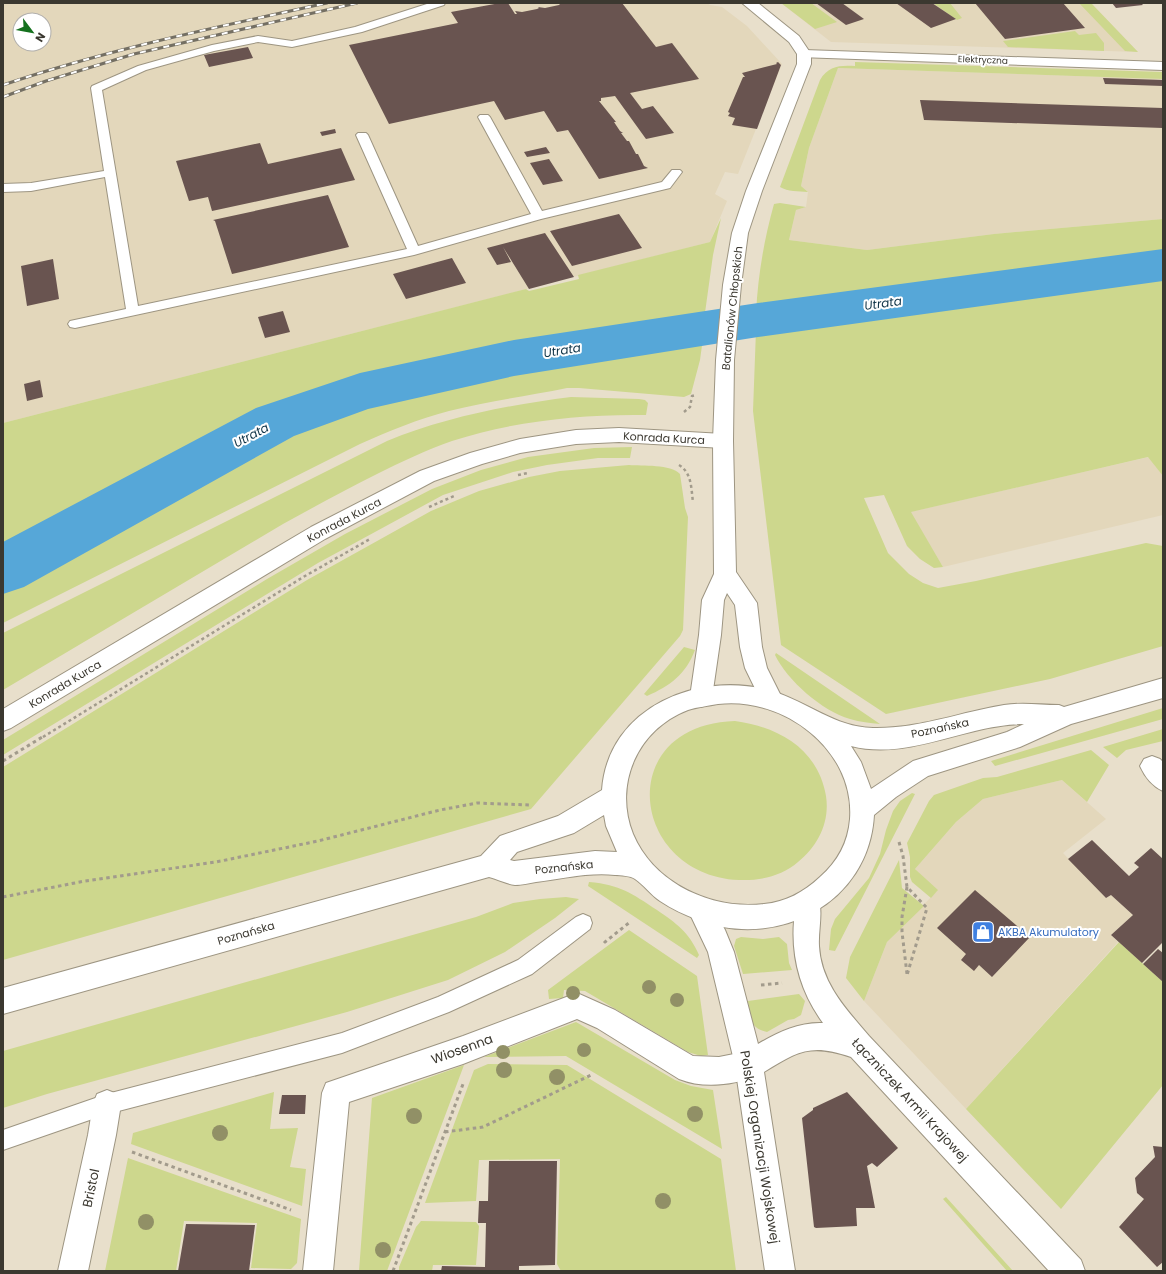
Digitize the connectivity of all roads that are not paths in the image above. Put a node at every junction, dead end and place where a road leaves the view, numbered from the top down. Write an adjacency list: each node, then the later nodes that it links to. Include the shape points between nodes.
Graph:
1 (440, 3): 8 (lane, via 358,30 292,44 258,39 212,48 142,68 96,88)
2 (748, 3): 3 (street, via 794,40)
3 (804, 54): 4 (street, Elektryczna); 14 (street, Batalionów Chłopskich, via 802,73 754,191 740,233 725,360)
4 (1163, 66)
5 (484, 117): 10 (lane)
6 (362, 135): 11 (lane)
7 (676, 172): 10 (lane, via 666,185)
8 (110, 173): 9 (lane, via 31,187); 12 (lane)
9 (3, 188)
10 (538, 216): 11 (lane)
11 (414, 251): 12 (lane)
12 (133, 312): 13 (lane)
13 (75, 324)
14 (723, 441): 15 (street, Batalionów Chłopskich); 20 (street, Konrada Kurca, via 619,435 576,437 520,446 427,476 318,533)
15 (725, 574): 17 (street, Batalionów Chłopskich, via 713,600); 18 (street, via 746,603 756,668)
16 (1163, 688): 19 (street, Poznańska)
17 (701, 697): 18 (street, via 724,694 748,695); 22 (street, via 673,706 649,722 630,742 618,768)
18 (772, 700): 21 (street)
19 (1068, 715): 21 (street, Poznańska, via 1006,715 882,738 847,735); 23 (street, Poznańska, via 1012,740 921,768 888,789)
20 (3, 721)
21 (815, 722): 23 (street, via 831,736 854,771)
22 (613, 796): 24 (street, via 565,825 509,844); 25 (street, via 616,821 625,845)
23 (863, 810): 26 (street, via 860,838 850,863 832,885)
24 (489, 865): 25 (street, Poznańska, via 514,872 595,863 614,863); 29 (street, Poznańska)
25 (640, 868): 27 (street, via 657,885 678,900)
26 (808, 903): 27 (street, via 768,916 724,916); 30 (street, Łączniczek Armii Krajowej, via 805,928 811,976 830,1012)
27 (702, 910): 31 (street, Polskiej Organizacji Wojskowej, via 721,952)
28 (583, 923): 32 (lane, via 525,967 442,1005 350,1040)
29 (3, 1001)
30 (858, 1046): 31 (street, via 825,1035 808,1036 792,1039); 37 (street, Łączniczek Armii Krajowej)
31 (749, 1065): 35 (street, Wiosenna, via 710,1072 689,1070 606,1019 577,1006 463,1050 336,1092); 36 (street, Polskiej Organizacji Wojskowej)
32 (107, 1104): 33 (lane); 34 (street, Bristol)
33 (3, 1140)
34 (73, 1271)
35 (318, 1271)
36 (780, 1271)
37 (1070, 1271)

